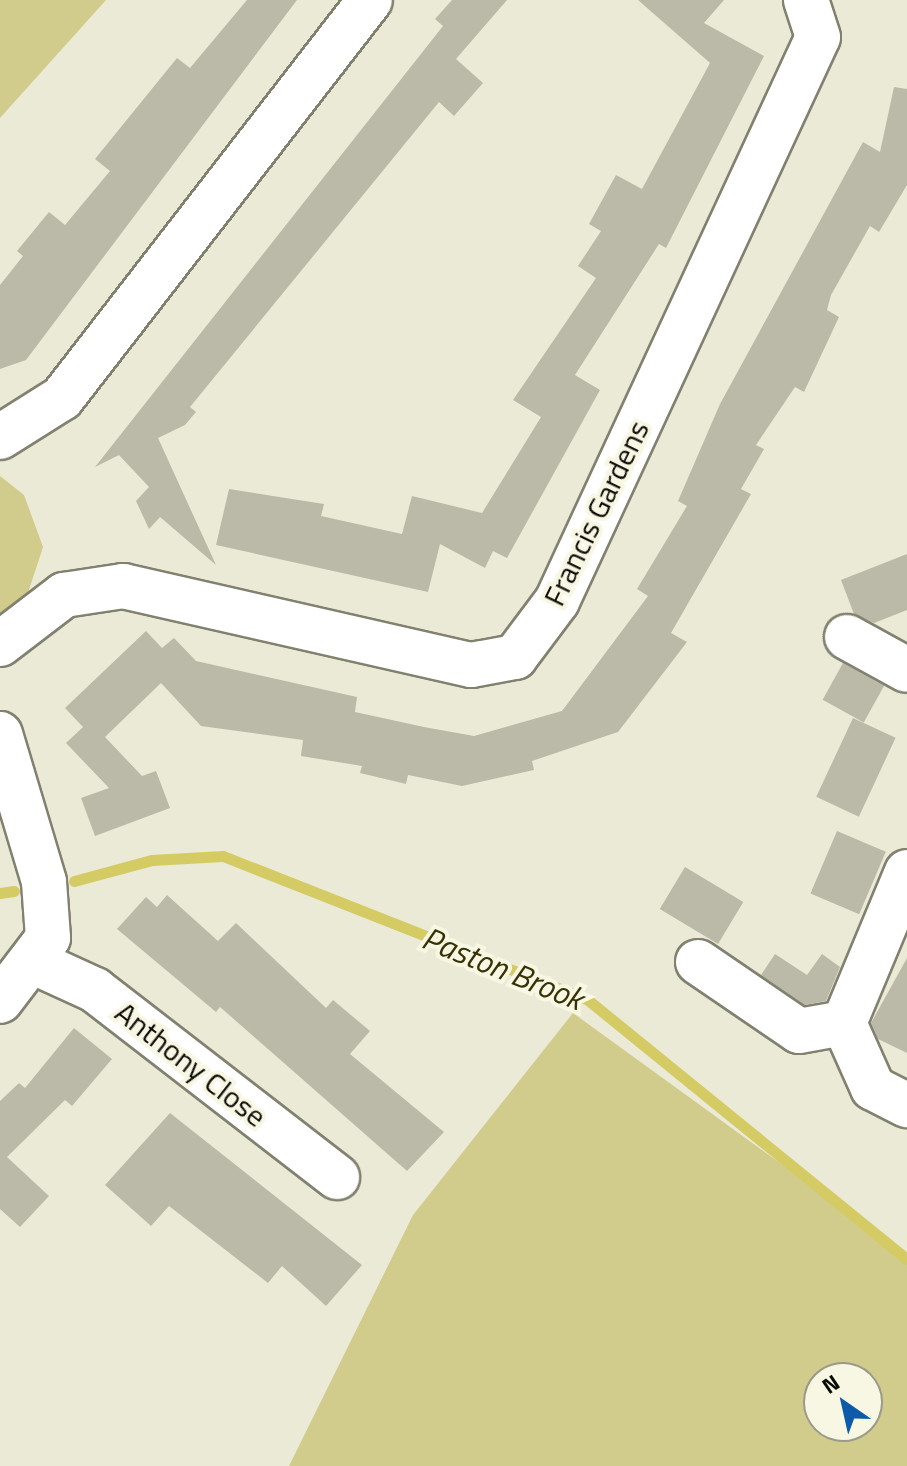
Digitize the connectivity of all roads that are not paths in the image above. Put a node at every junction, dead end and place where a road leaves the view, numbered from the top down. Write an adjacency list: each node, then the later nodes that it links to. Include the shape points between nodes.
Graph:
1 (370, 0): 3 (street, via 62,398)
2 (806, 0): 5 (street, Francis Gardens, via 818,37 557,601 515,657 471,665 123,586 64,595)
3 (0, 437)
4 (847, 637): 6 (street)
5 (0, 644)
6 (907, 670)
7 (0, 734): 10 (street, via 44,882 48,938)
8 (907, 872): 12 (street)
9 (698, 962): 12 (street, via 799,1031)
10 (36, 963): 11 (street); 14 (street, Anthony Close, via 95,990)
11 (0, 1001)
12 (844, 1023): 13 (street, via 873,1088)
13 (907, 1105)
14 (337, 1177)

